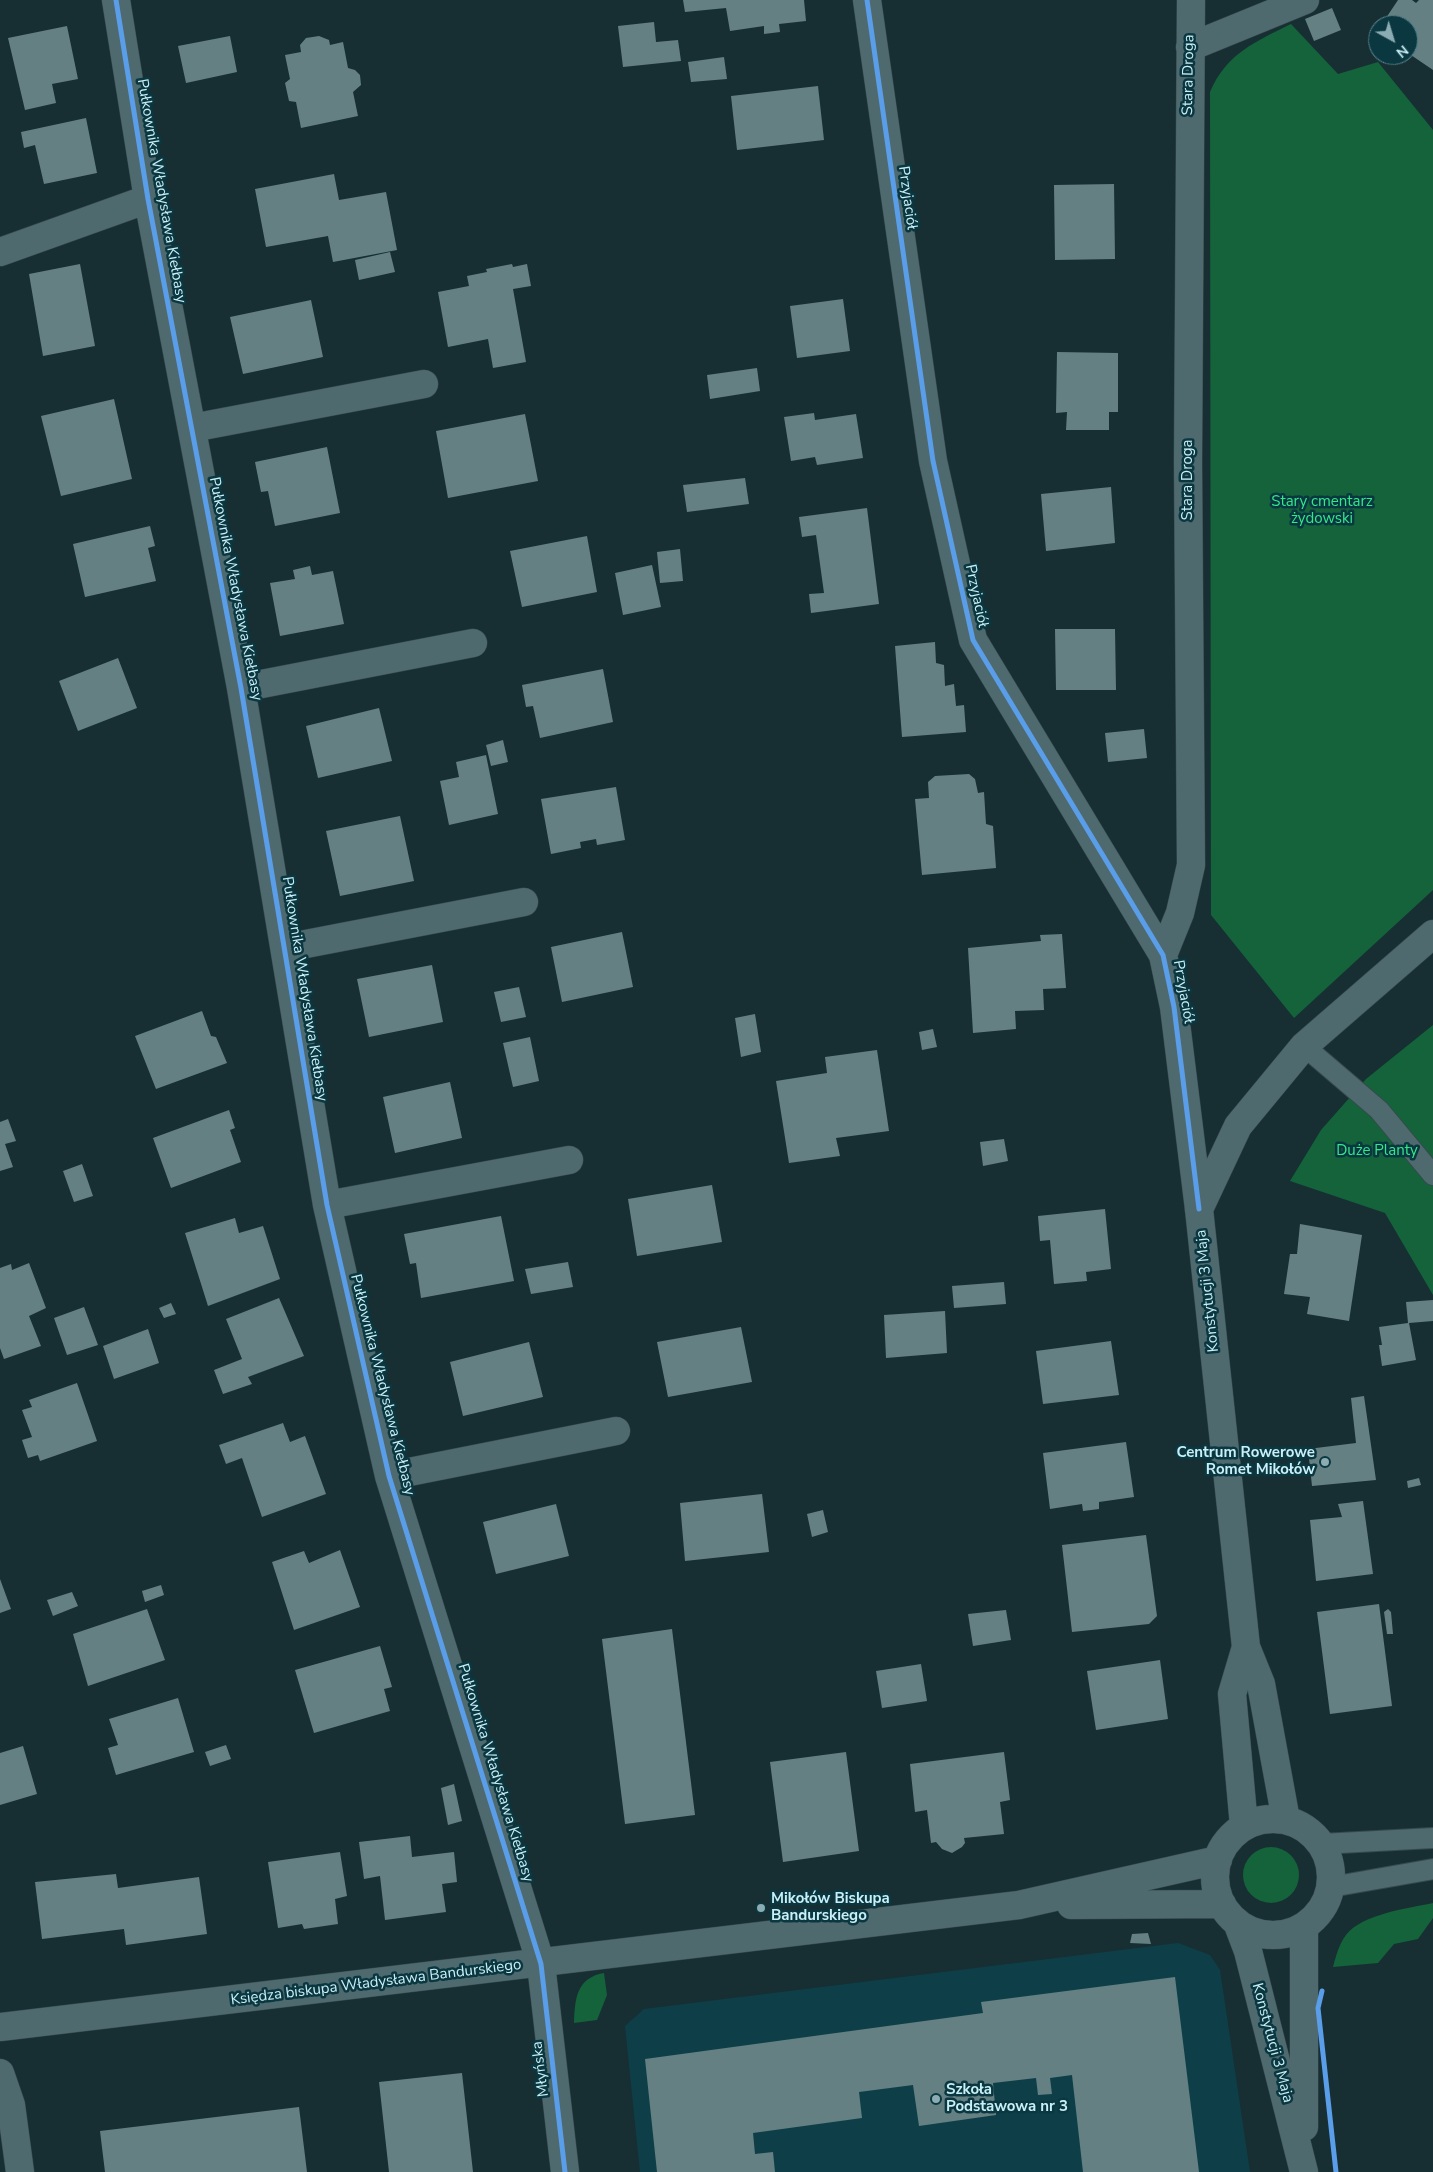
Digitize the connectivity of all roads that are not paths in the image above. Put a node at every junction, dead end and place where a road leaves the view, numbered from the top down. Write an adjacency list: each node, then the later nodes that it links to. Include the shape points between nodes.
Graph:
1 (116, 0): 6 (street, Pułkownika Władysława Kiełbasy)
2 (867, 0): 15 (street, Przyjaciół, via 933,461 973,640)
3 (1191, 0): 5 (street, Stara Droga)
4 (1305, 0): 5 (street)
5 (1190, 47): 15 (street, Stara Droga, via 1188,462 1191,864 1180,913)
6 (148, 199): 7 (street); 9 (street, Pułkownika Władysława Kiełbasy)
7 (0, 252)
8 (424, 384): 9 (street)
9 (192, 428): 11 (street, Pułkownika Władysława Kiełbasy)
10 (473, 643): 11 (street, Pułkownika Władysława Kiełbasy)
11 (242, 688): 14 (street, Pułkownika Władysława Kiełbasy)
12 (524, 902): 14 (street, Pułkownika Władysława Kiełbasy)
13 (1433, 934): 16 (street, Konstytucji 3 Maja)
14 (285, 948): 19 (street, Pułkownika Władysława Kiełbasy)
15 (1163, 955): 20 (street, Przyjaciół, via 1174,1006)
16 (1304, 1046): 18 (lane, via 1380,1110); 20 (street, Konstytucji 3 Maja, via 1238,1126)
17 (569, 1160): 19 (street)
18 (1433, 1175)
19 (327, 1205): 22 (street, Pułkownika Władysława Kiełbasy)
20 (1199, 1208): 23 (street, Konstytucji 3 Maja)
21 (616, 1431): 22 (street, Pułkownika Władysława Kiełbasy)
22 (389, 1476): 34 (street, Pułkownika Władysława Kiełbasy)
23 (1246, 1647): 24 (street, Konstytucji 3 Maja, via 1261,1684); 25 (street, Konstytucji 3 Maja, via 1232,1694)
24 (1286, 1820): 25 (street, via 1265,1819); 27 (street, via 1306,1828)
25 (1244, 1826): 28 (street, via 1228,1840)
26 (1433, 1838): 27 (lane)
27 (1321, 1844): 30 (street, via 1330,1864)
28 (1218, 1860): 31 (street, Księdza biskupa Władysława Bandurskiego); 32 (street, via 1215,1882)
29 (1433, 1869): 30 (lane)
30 (1331, 1887): 33 (street, via 1322,1909)
31 (1019, 1905): 32 (street, Księdza biskupa Władysława Bandurskiego); 34 (street, Księdza biskupa Władysława Bandurskiego)
32 (1229, 1913): 33 (street, via 1258,1933 1282,1935); 37 (street, Konstytucji 3 Maja, via 1248,1951)
33 (1304, 1926): 37 (street, Konstytucji 3 Maja)
34 (541, 1964): 35 (street, Księdza biskupa Władysława Bandurskiego); 39 (street, Młyńska)
35 (0, 2027)
36 (0, 2072): 38 (street, via 11,2105)
37 (1304, 2168)
38 (20, 2172)
39 (565, 2172)

